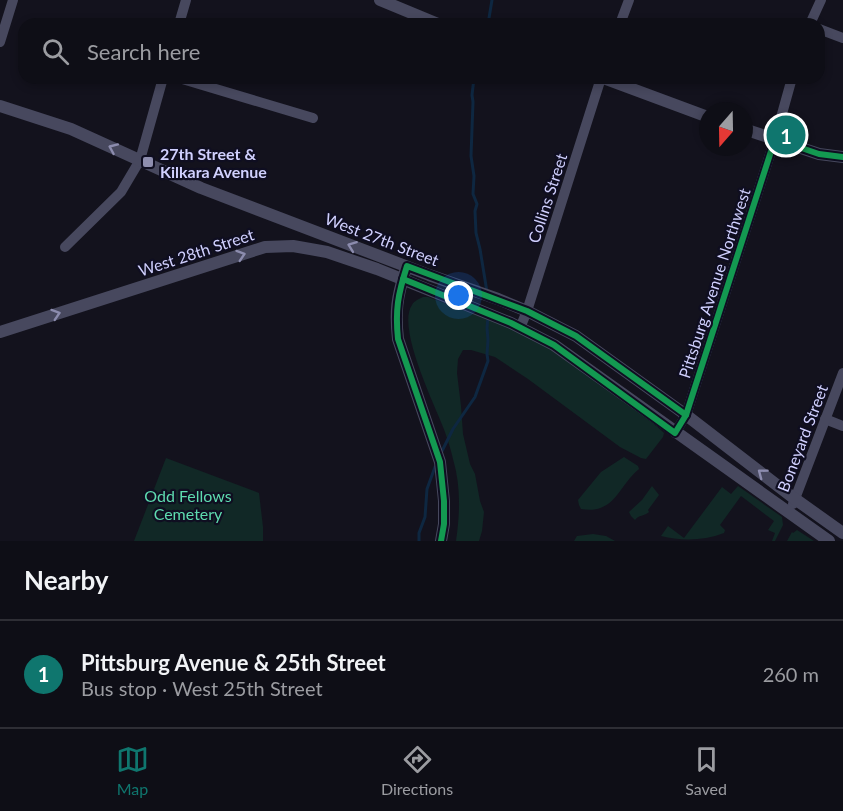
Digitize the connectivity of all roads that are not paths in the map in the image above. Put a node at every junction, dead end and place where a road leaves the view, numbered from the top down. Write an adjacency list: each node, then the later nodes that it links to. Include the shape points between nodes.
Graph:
1 (13, 0): 12 (street)
2 (186, 0): 6 (street)
3 (380, 0): 7 (street)
4 (629, 0): 8 (street)
5 (821, 0): 9 (street)
6 (180, 18)
7 (424, 18)
8 (622, 18)
9 (813, 18)
10 (825, 31): 11 (street)
11 (843, 38)
12 (0, 42)
13 (161, 84): 24 (street)
14 (199, 84): 20 (street)
15 (600, 84): 28 (street, Collins Street)
16 (618, 84): 19 (street)
17 (790, 84): 22 (street, Pittsburg Avenue Northwest)
18 (0, 106): 24 (street, West 27th Street, one-way to 18, via 71,129)
19 (699, 114)
20 (313, 118)
21 (753, 132): 22 (street)
22 (774, 140): 23 (street); 32 (street, Pittsburg Avenue Northwest)
23 (843, 157)
24 (140, 160): 25 (street, via 121,192); 26 (street, West 27th Street, one-way to 24, via 201,188)
25 (65, 247)
26 (407, 266): 27 (street); 28 (street, West 27th Street)
27 (403, 279): 29 (street, West 27th Street); 30 (street, West 28th Street, one-way to 27, via 265,247 293,246 327,252); 39 (street, via 396,318 398,339 440,462 444,501)
28 (527, 311): 29 (street, Collins Street); 32 (street, West 27th Street, via 576,336)
29 (520, 328): 35 (street, West 27th Street, via 554,345)
30 (0, 332)
31 (843, 373): 33 (street, Boneyard Street)
32 (686, 415): 35 (street, Pittsburg Avenue Northwest); 36 (street, West 27th Street, one-way to 32)
33 (825, 419): 34 (street); 36 (street, Boneyard Street)
34 (843, 426)
35 (675, 433): 37 (street, West 27th Street)
36 (795, 499): 37 (street, Boneyard Street); 38 (street, West 27th Street)
37 (789, 513): 40 (street, West 27th Street)
38 (843, 533)
39 (441, 541)
40 (829, 541)

